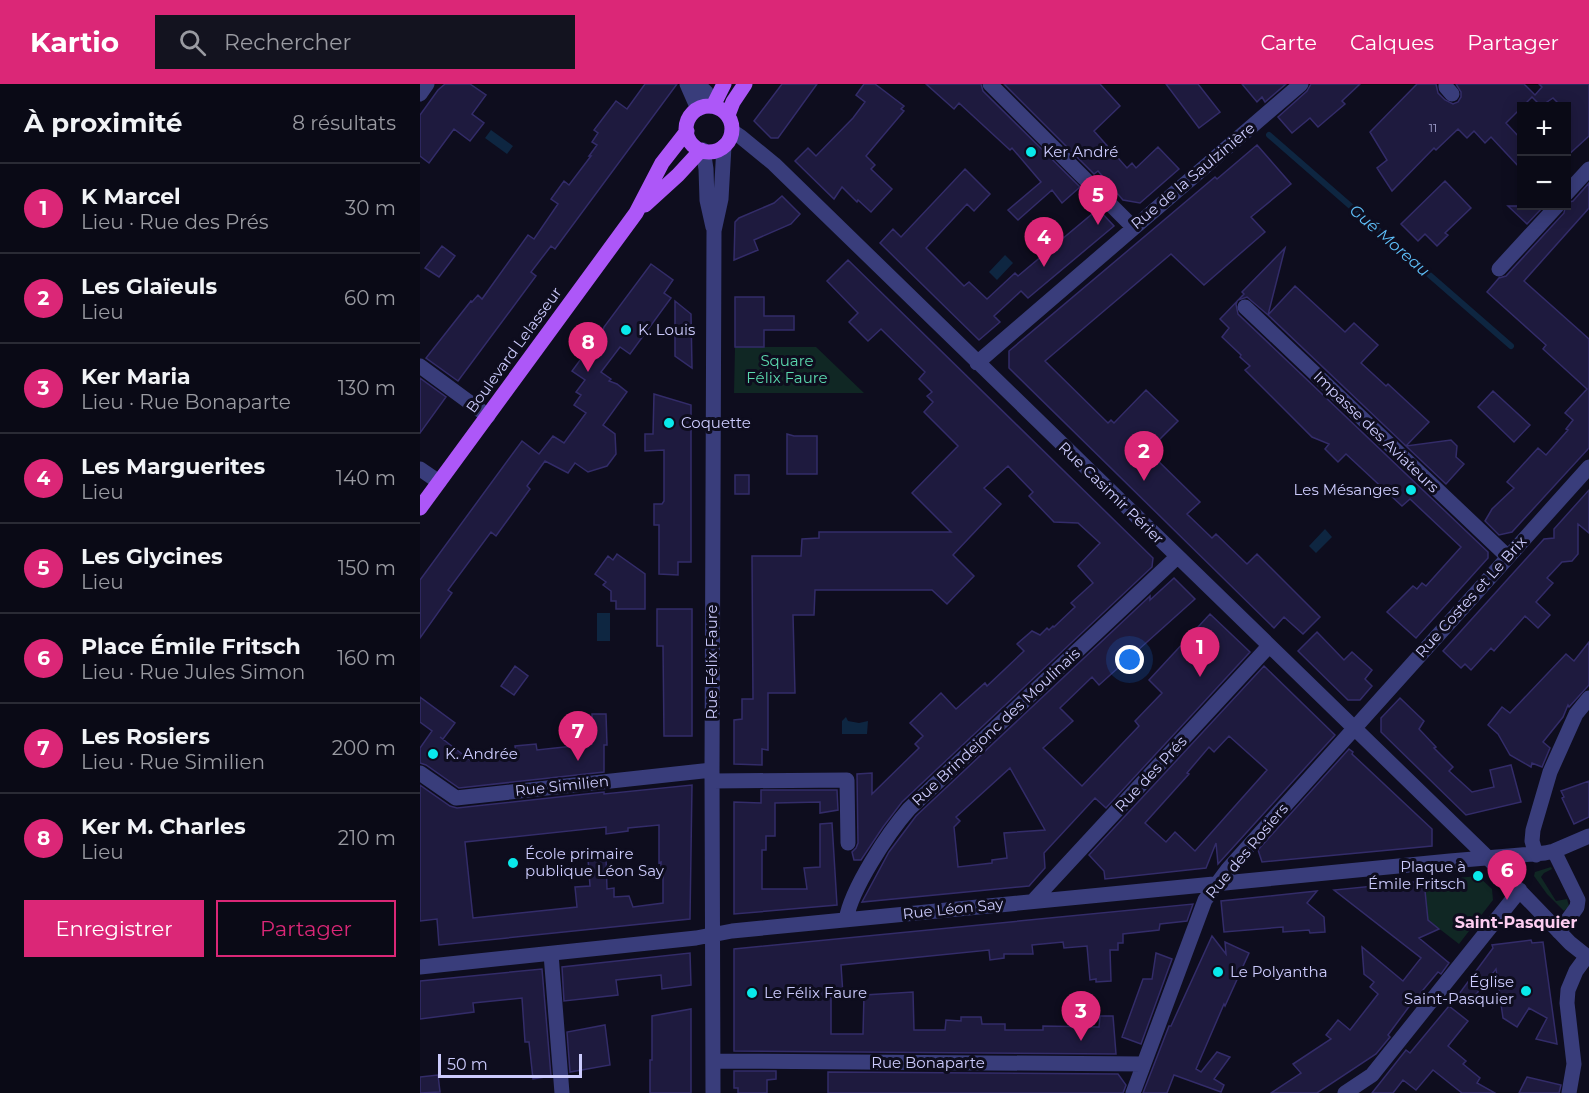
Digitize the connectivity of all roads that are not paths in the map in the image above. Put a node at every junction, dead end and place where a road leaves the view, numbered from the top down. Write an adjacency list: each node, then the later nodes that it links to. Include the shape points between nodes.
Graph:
1 (427, 84): 8 (street)
2 (687, 84): 9 (street)
3 (697, 84): 9 (street, via 706,92)
4 (724, 84): 9 (main road)
5 (745, 84): 10 (main road)
6 (990, 84): 19 (street)
7 (1301, 84): 19 (street, Rue de la Saulzinière)
8 (420, 94)
9 (707, 107): 10 (main road); 12 (main road, via 690,117)
10 (728, 115): 11 (main road)
11 (732, 131): 13 (main road); 23 (street, Rue Casimir Périer, via 774,164)
12 (687, 132): 14 (main road, via 690,141); 18 (main road, Boulevard Lelasseur, via 662,163)
13 (724, 146): 14 (main road, via 714,151); 20 (street, Rue Félix Faure, via 721,199)
14 (702, 150): 18 (main road, Boulevard Lelasseur); 20 (street, Rue Félix Faure)
15 (1589, 170): 16 (street)
16 (1571, 190)
17 (1553, 210): 21 (street)
18 (636, 213): 25 (main road, Boulevard Lelasseur)
19 (1133, 227): 23 (street, Rue de la Saulzinière)
20 (714, 231): 36 (street, Rue Félix Faure)
21 (1499, 269)
22 (1245, 307): 30 (street, Impasse des Aviateurs)
23 (977, 363): 31 (street, Rue Casimir Périer)
24 (420, 366): 25 (street)
25 (489, 416): 28 (main road, Boulevard Lelasseur)
26 (1589, 467): 30 (street, Rue Costes et Le Brix)
27 (420, 469): 28 (street)
28 (440, 482): 29 (main road, Boulevard Lelasseur)
29 (420, 508)
30 (1507, 556): 34 (street, Rue Costes et Le Brix)
31 (1177, 557): 32 (street, Rue Casimir Périer); 45 (street, Rue Brindejonc des Moulinais, via 909,809 853,895)
32 (1269, 646): 34 (street, Rue Casimir Périer); 44 (street, Rue des Prés)
33 (1589, 698): 40 (street, via 1576,714 1550,772 1533,830)
34 (1353, 729): 41 (street, Rue Casimir Périer); 42 (street, Rue des Rosiers)
35 (420, 773): 36 (street, Rue Similien, via 456,798)
36 (712, 776): 38 (street, Rue Similien, via 847,780); 47 (street, Rue Félix Faure)
37 (1589, 836): 39 (street, Rue Léon Say)
38 (848, 843)
39 (1554, 851): 40 (street, Rue Léon Say); 46 (street, via 1578,900)
40 (1536, 855): 41 (street, Rue Léon Say)
41 (1488, 858): 42 (street, Rue Léon Say); 43 (street, Rue Casimir Périer)
42 (1217, 884): 44 (street, Rue Léon Say); 52 (street, Rue des Rosiers, via 1205,900)
43 (1520, 890): 46 (street, Rue Casimir Périer); 56 (street, via 1372,1075)
44 (1033, 901): 45 (street, Rue Léon Say)
45 (846, 920): 47 (street, Rue Léon Say)
46 (1559, 932): 49 (street, Rue Casimir Périer)
47 (712, 935): 48 (street, Rue Léon Say); 51 (street, Rue Félix Faure)
48 (551, 954): 50 (street, Rue Léon Say); 53 (street)
49 (1588, 957): 57 (street, via 1576,971 1568,990 1574,1064)
50 (420, 967)
51 (713, 1061): 52 (street, Rue Bonaparte); 54 (street, Rue Félix Faure)
52 (1143, 1064): 55 (street, Rue des Rosiers)
53 (562, 1093)
54 (713, 1093)
55 (1133, 1093)
56 (1345, 1093)
57 (1569, 1093)

